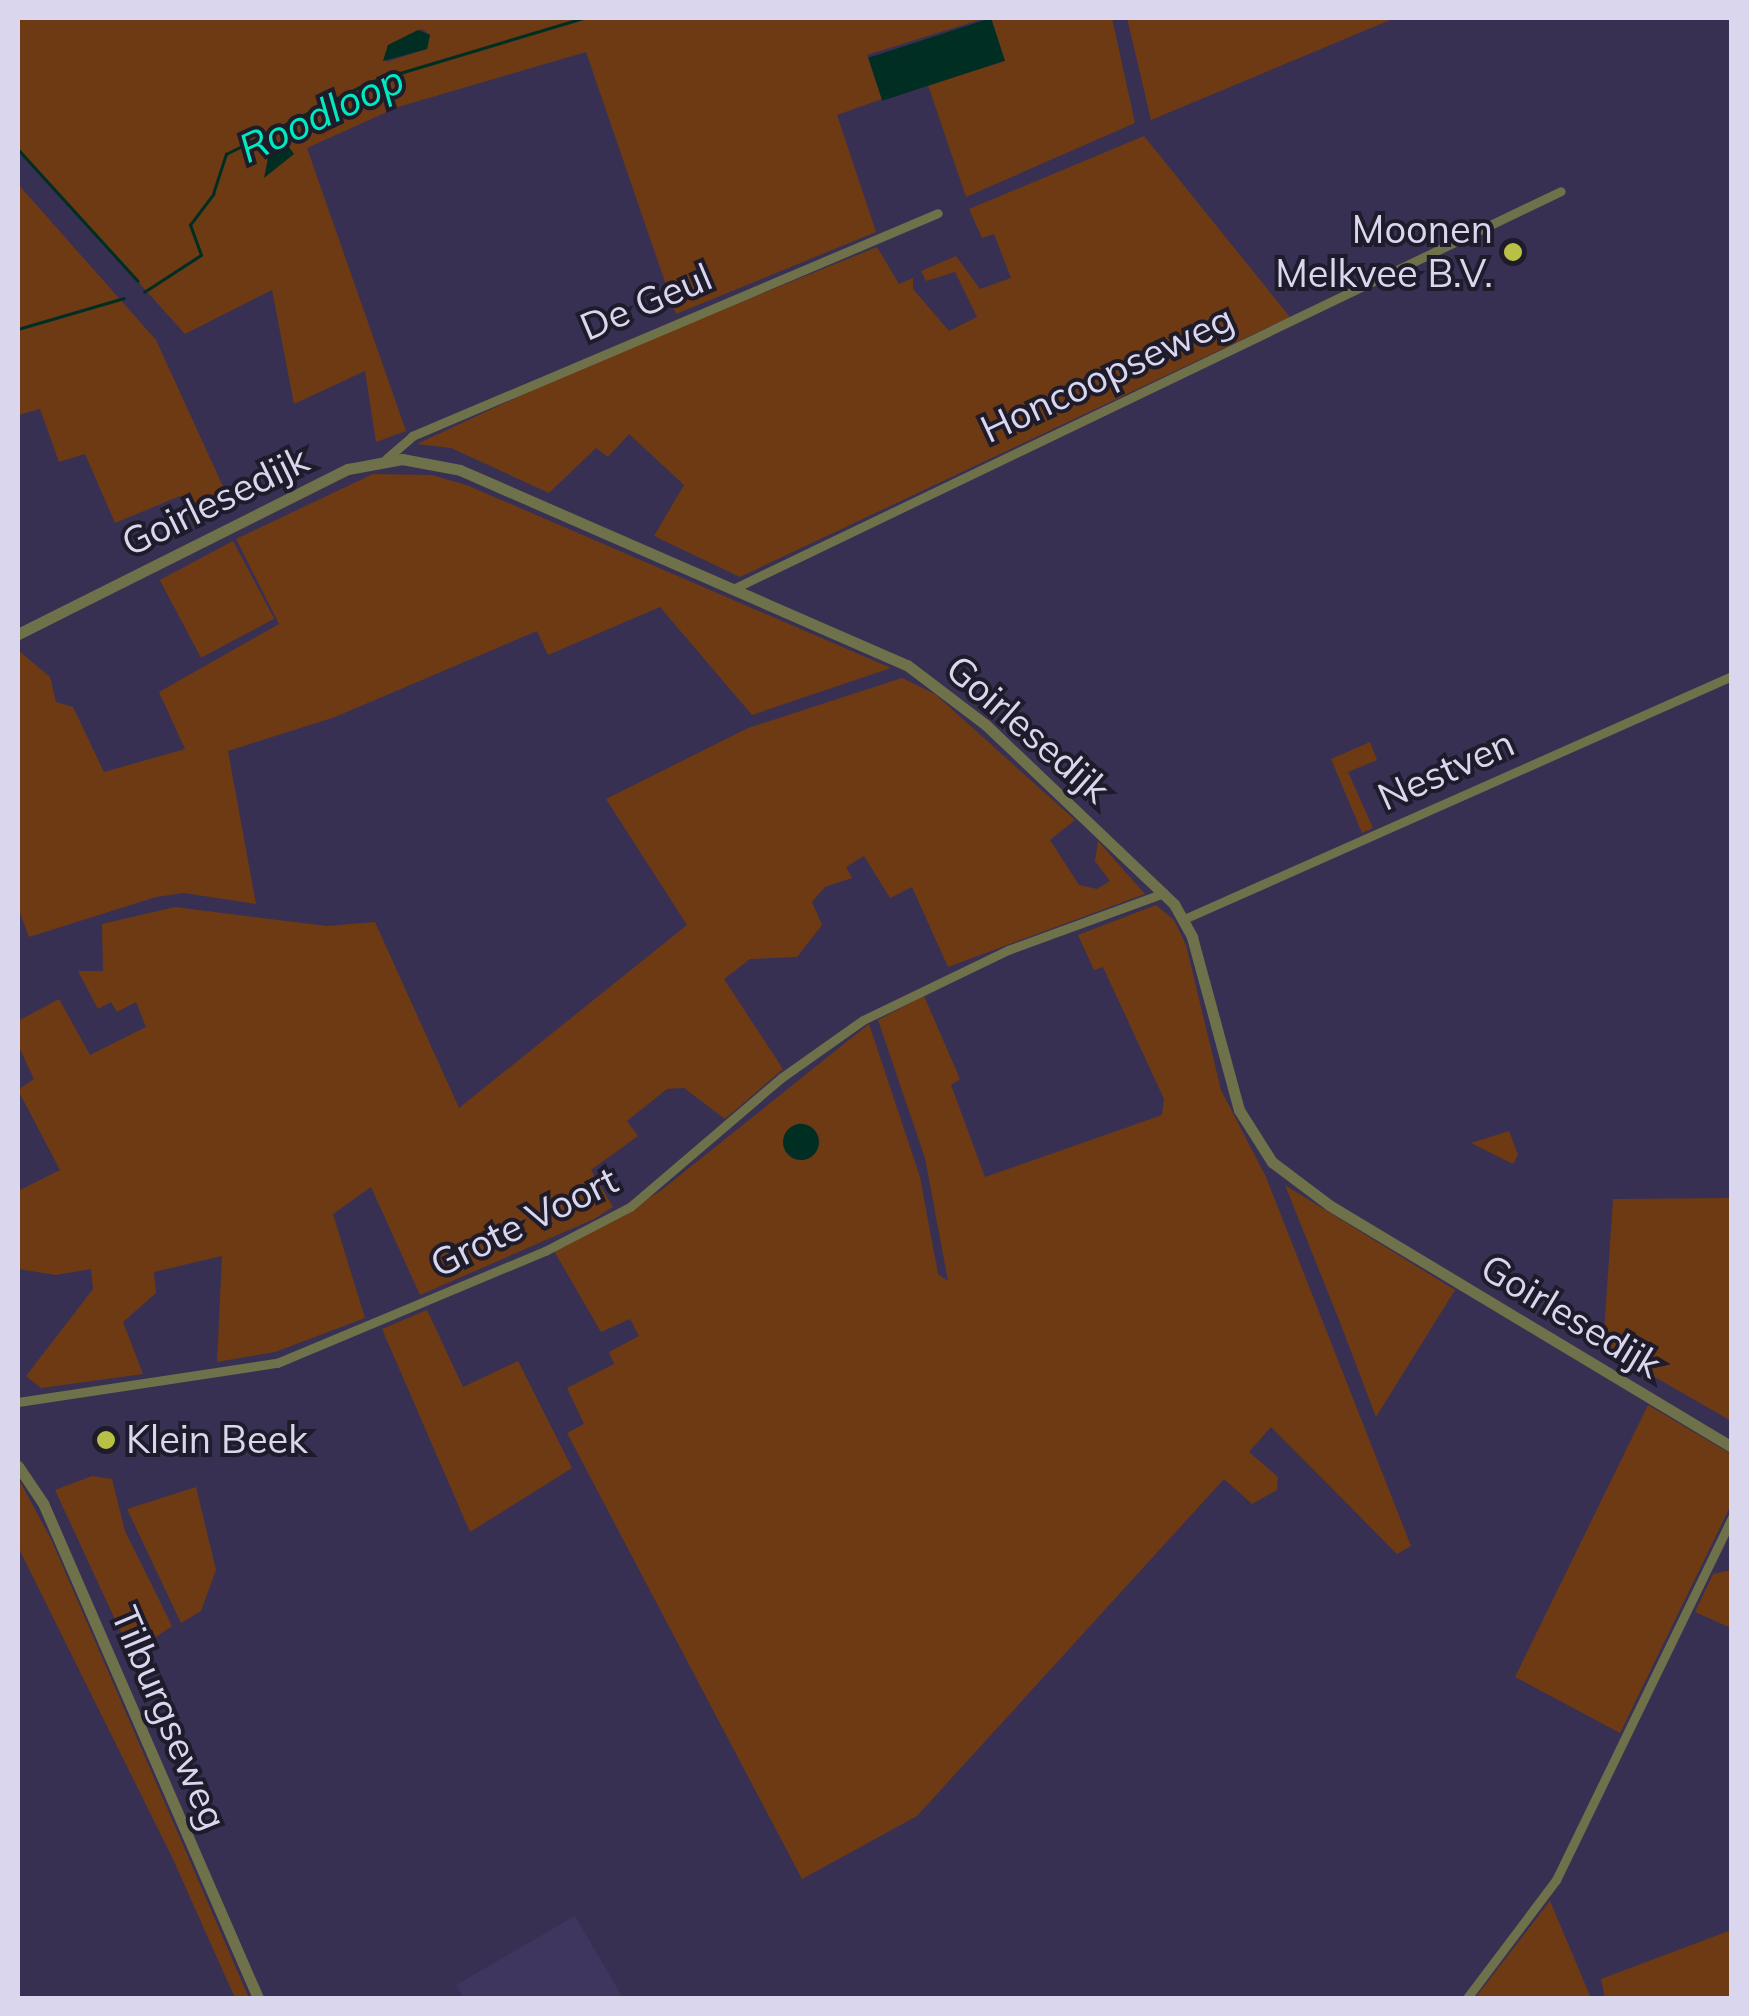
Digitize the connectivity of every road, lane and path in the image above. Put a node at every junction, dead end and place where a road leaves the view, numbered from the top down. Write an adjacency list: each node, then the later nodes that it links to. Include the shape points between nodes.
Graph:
1 (1561, 192): 4 (street, Honcoopseweg)
2 (938, 213): 3 (street, De Geul, via 412,436)
3 (386, 459): 4 (street, Goirlesedijk, via 460,470); 5 (street, Goirlesedijk, via 348,468)
4 (735, 588): 7 (street, Goirlesedijk, via 907,665 952,696)
5 (18, 634)
6 (1732, 676): 8 (street, Nestven)
7 (1164, 893): 8 (street, Goirlesedijk); 9 (street, Grote Voort, via 1008,950 863,1020 782,1078 630,1207 545,1252 277,1362)
8 (1184, 919): 10 (street, Goirlesedijk, via 1239,1110 1272,1162 1329,1205)
9 (18, 1402)
10 (1732, 1447)
11 (18, 1466): 13 (street, Tilburgseweg, via 43,1503)
12 (1732, 1518): 14 (street, via 1556,1880)
13 (258, 1998)
14 (1467, 1998)

